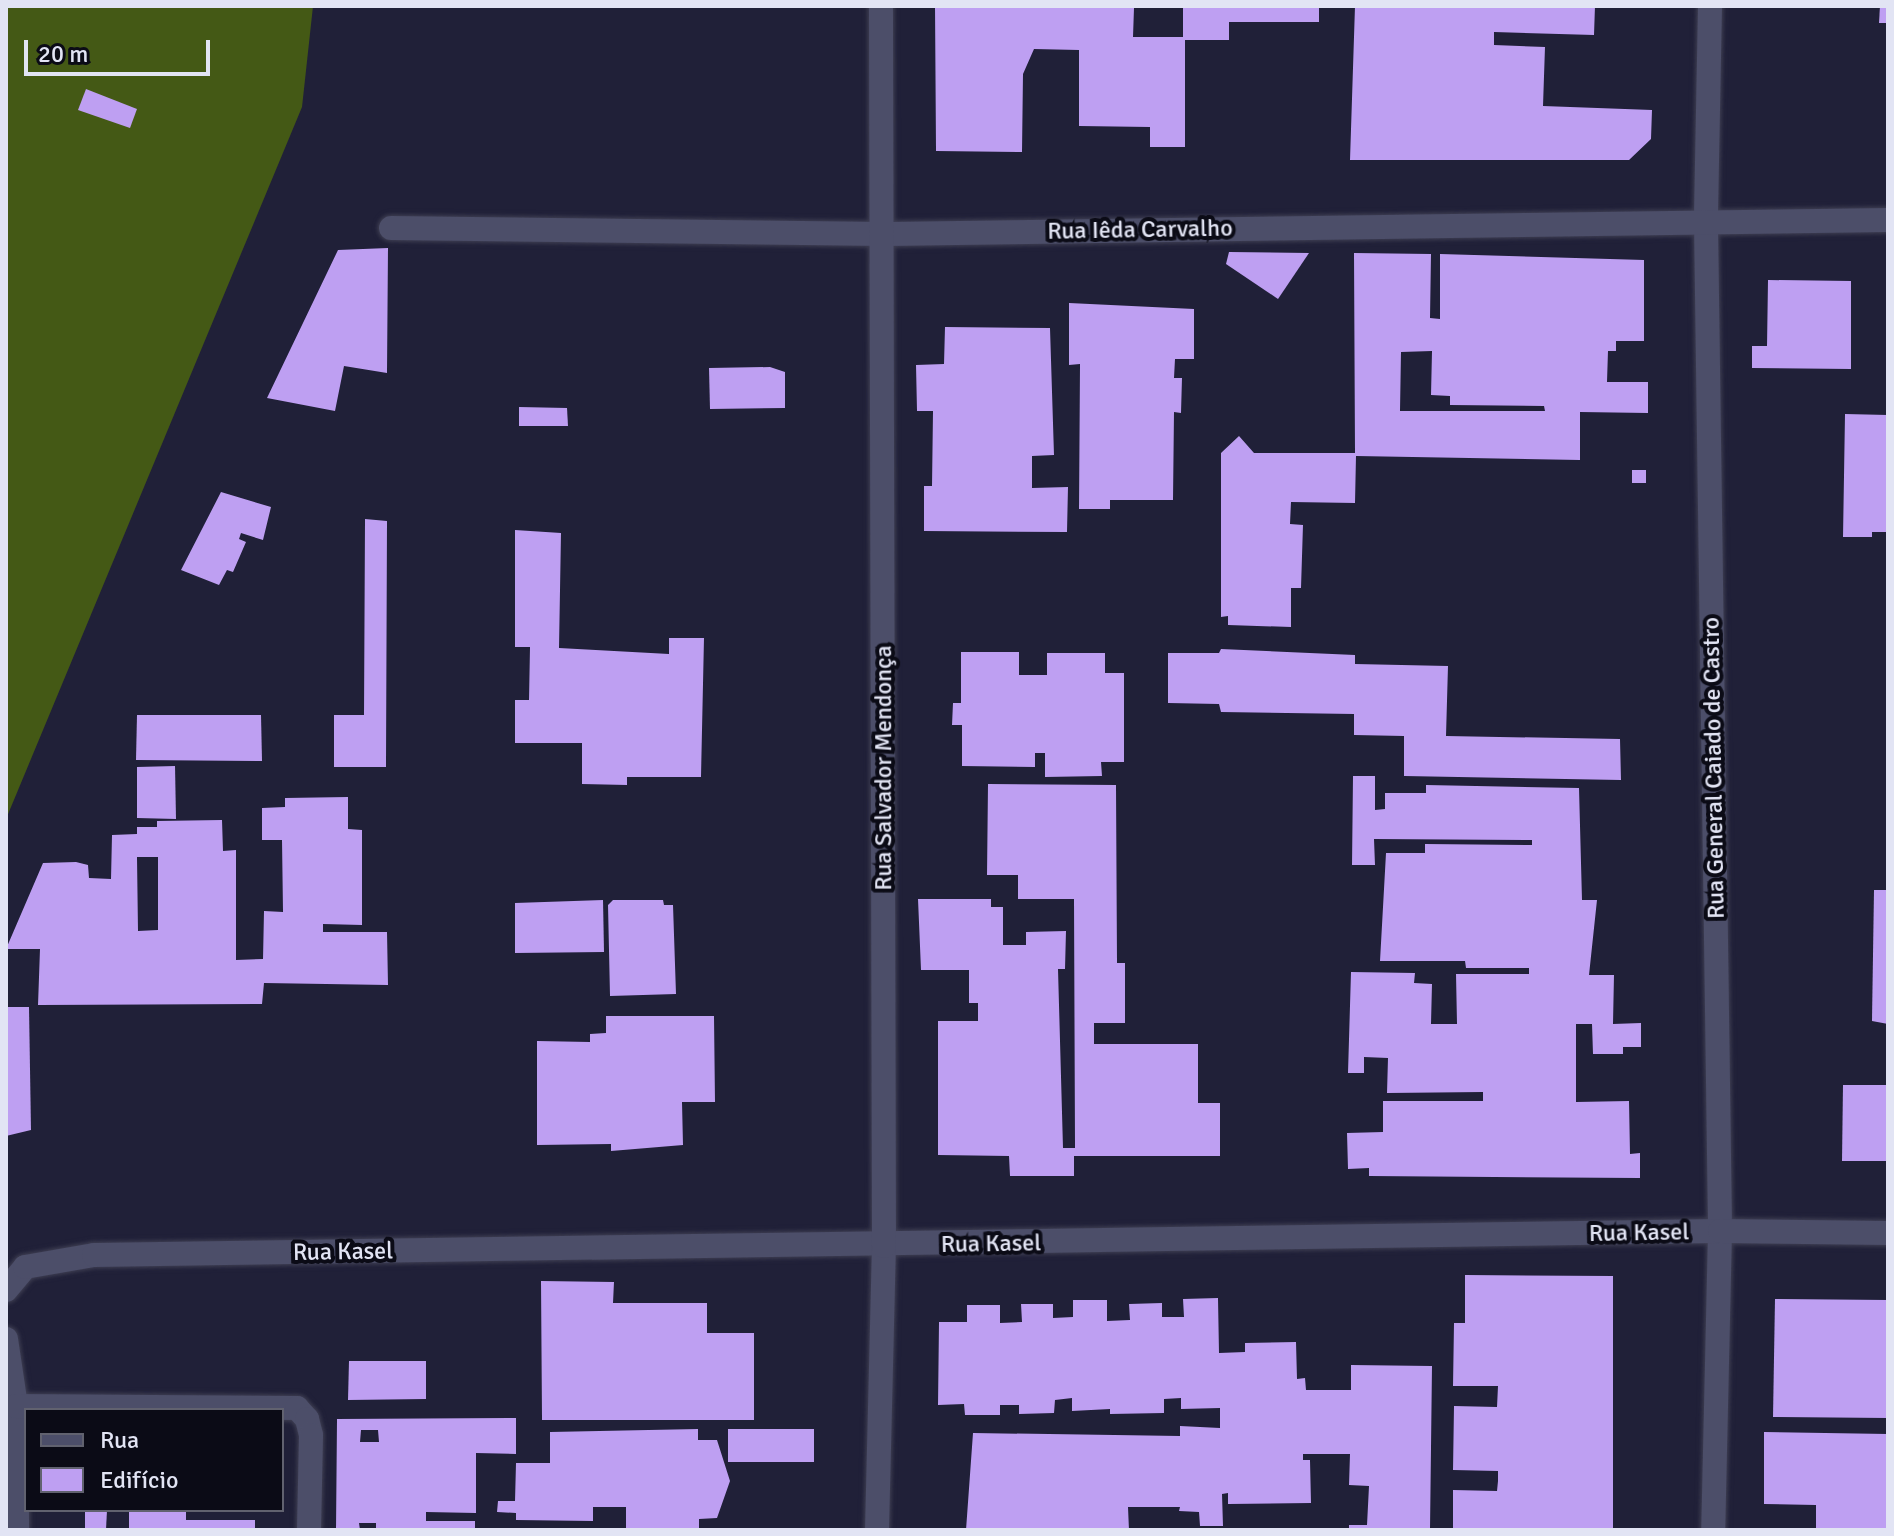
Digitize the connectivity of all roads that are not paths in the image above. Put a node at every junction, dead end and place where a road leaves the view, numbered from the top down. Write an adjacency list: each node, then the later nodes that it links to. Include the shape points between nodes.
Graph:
1 (881, 6): 6 (street, Rua Salvador Mendonça)
2 (1710, 6): 4 (street, Rua General Caiado de Castro)
3 (1888, 220): 4 (street, Rua Iêda Carvalho)
4 (1706, 223): 6 (street, Rua Iêda Carvalho); 7 (street, Rua General Caiado de Castro)
5 (391, 228): 6 (street, Rua Iêda Carvalho)
6 (884, 234): 9 (street, Rua Salvador Mendonça)
7 (1720, 1231): 8 (street, Rua Kasel); 9 (street, Rua Kasel); 16 (street, Rua General Caiado de Castro)
8 (1888, 1233)
9 (884, 1246): 10 (street, Rua Kasel, via 94,1255 25,1267); 15 (street, Rua Salvador Mendonça)
10 (6, 1290)
11 (6, 1339): 12 (street)
12 (16, 1406): 13 (street); 14 (street, via 297,1408 311,1435)
13 (17, 1530)
14 (309, 1530)
15 (877, 1530)
16 (1713, 1530)

